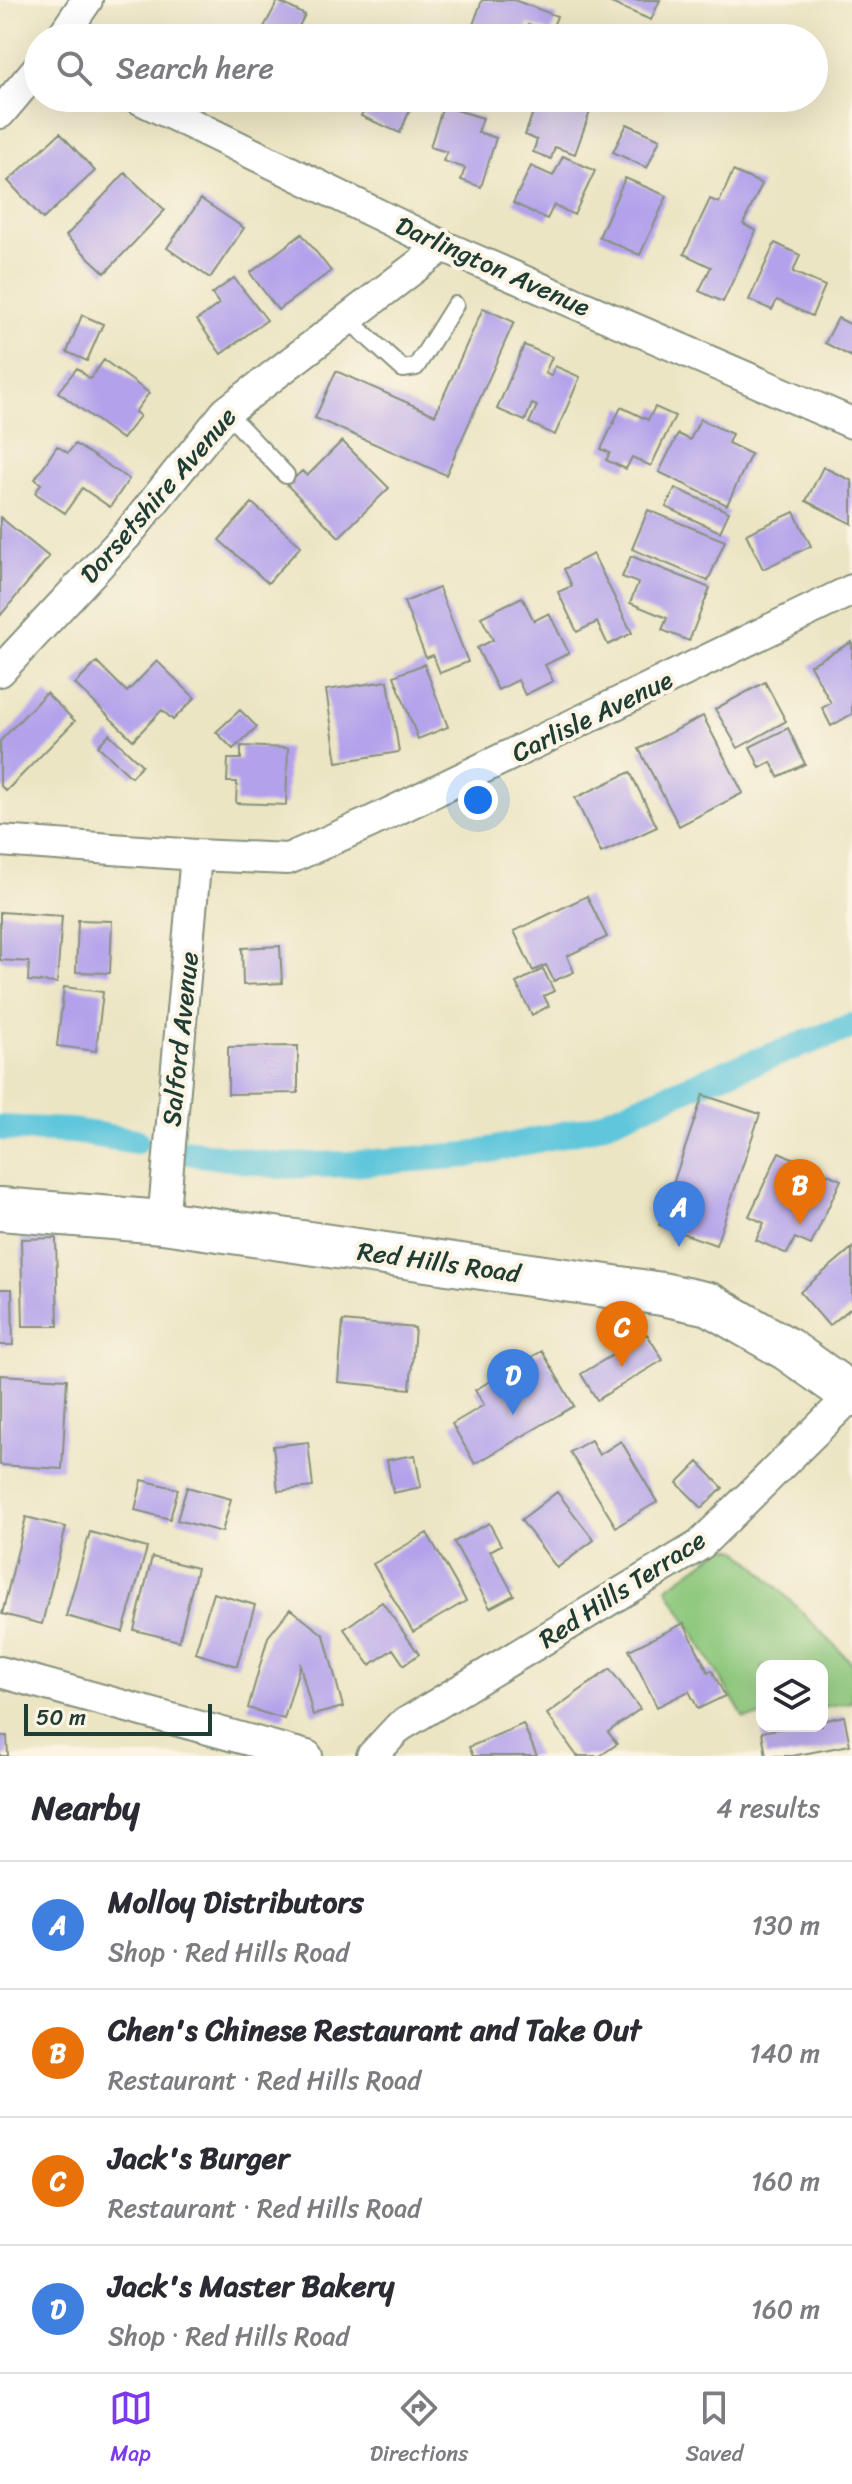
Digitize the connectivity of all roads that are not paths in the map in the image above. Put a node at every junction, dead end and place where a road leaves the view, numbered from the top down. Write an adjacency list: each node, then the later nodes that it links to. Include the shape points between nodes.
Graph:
1 (87, 0): 2 (street)
2 (71, 24)
3 (24, 85): 5 (street)
4 (167, 112): 6 (street, Darlington Avenue)
5 (0, 113)
6 (443, 246): 8 (street, Dorsetshire Avenue); 10 (street, Darlington Avenue)
7 (455, 305): 8 (lane, via 416,367 403,369)
8 (348, 319): 9 (street, Dorsetshire Avenue)
9 (226, 412): 11 (lane); 13 (street, Dorsetshire Avenue, via 126,536)
10 (852, 423)
11 (286, 475)
12 (852, 590): 15 (street, Carlisle Avenue, via 288,859)
13 (0, 671)
14 (0, 841): 15 (street, Carlisle Avenue)
15 (196, 855): 17 (street, Salford Avenue)
16 (0, 1209): 17 (main road, Red Hills Road)
17 (163, 1222): 18 (main road, Red Hills Road, via 709,1304)
18 (852, 1395): 21 (street, Red Hills Terrace, via 700,1545 399,1727)
19 (0, 1672): 20 (street)
20 (307, 1756)
21 (372, 1756)

